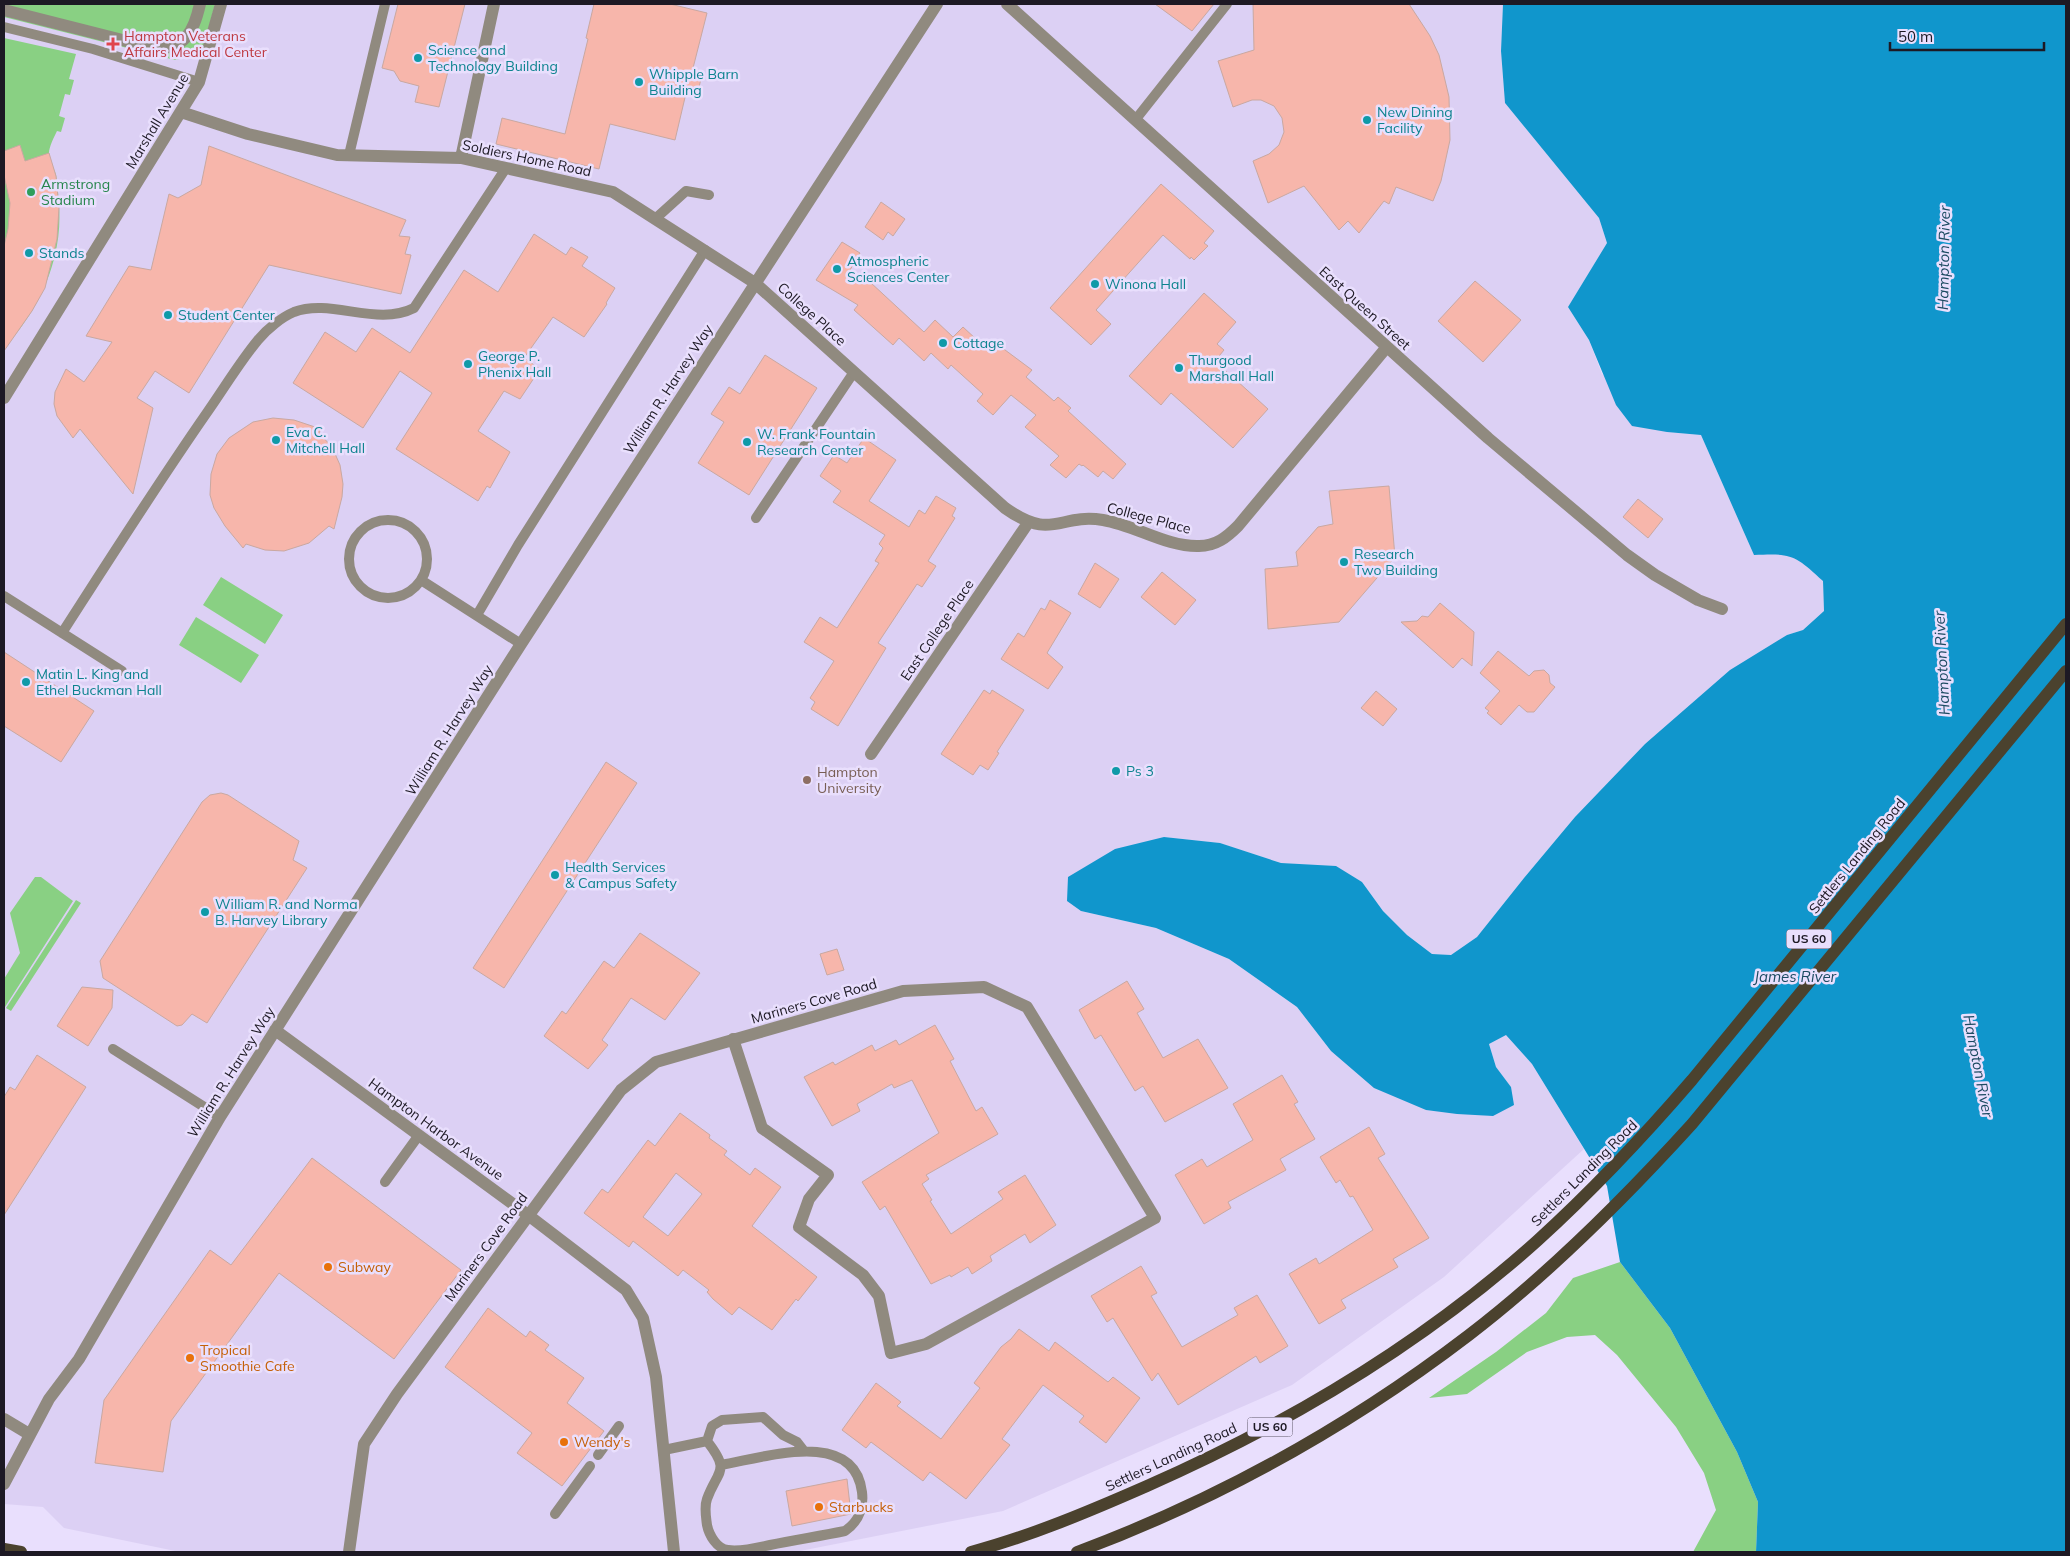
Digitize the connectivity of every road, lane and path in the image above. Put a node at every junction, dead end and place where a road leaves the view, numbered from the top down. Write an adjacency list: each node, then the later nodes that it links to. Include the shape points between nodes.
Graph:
1 (200, 4): 8 (street, via 188,36 168,49)
2 (222, 4): 10 (street, Marshall Avenue)
3 (385, 4): 13 (lane)
4 (494, 4): 14 (street)
5 (937, 4): 19 (street, William R. Harvey Way)
6 (1007, 4): 12 (street, East Queen Street)
7 (1226, 4): 12 (lane)
8 (4, 10)
9 (4, 27): 10 (lane, via 93,49)
10 (200, 82): 11 (street, Marshall Avenue)
11 (181, 112): 13 (street, Soldiers Home Road, via 248,134); 22 (street, Marshall Avenue)
12 (1136, 119): 20 (street, East Queen Street)
13 (349, 155): 14 (street, Soldiers Home Road)
14 (461, 158): 15 (street, Soldiers Home Road)
15 (506, 168): 17 (street, Soldiers Home Road, via 613,192); 30 (lane, via 414,308 390,315 314,309 294,312 259,339 182,449)
16 (708, 195): 17 (lane, via 686,191)
17 (654, 219): 18 (street, Soldiers Home Road)
18 (705, 250): 19 (street, Soldiers Home Road); 28 (lane)
19 (755, 283): 21 (street, College Place); 31 (street, William R. Harvey Way)
20 (1386, 348): 24 (street, College Place, via 1238,526 1214,545 1182,544 1097,519 1048,526); 27 (street, East Queen Street, via 1627,554 1681,592)
21 (854, 372): 23 (lane); 24 (street, College Place, via 1005,508)
22 (4, 398)
23 (756, 518)
24 (1028, 523): 34 (street, East College Place)
25 (421, 580): 25 (lane, via 403,596 379,598 368,594 352,576 349,554 352,544 366,527 376,522 387,520 410,527 424,546 426,569); 28 (lane)
26 (4, 596): 30 (lane)
27 (1722, 610)
28 (477, 615): 31 (lane)
29 (2066, 624): 57 (main road, Settlers Landing Road / US 60, via 1692,1080 1643,1137 1537,1241 1447,1313 1386,1356 1258,1434 1093,1509)
30 (62, 633): 33 (lane)
31 (521, 644): 35 (street, William R. Harvey Way)
32 (2066, 671): 58 (main road, US 60, via 1692,1124 1640,1181 1556,1261 1449,1350 1313,1440 1181,1509)
33 (122, 672)
34 (871, 754)
35 (275, 1030): 38 (street, William R. Harvey Way); 39 (street, Hampton Harbor Avenue)
36 (733, 1039): 36 (street, Mariners Cove Road, via 902,991 984,988 1027,1007 1155,1218 926,1344 891,1354 879,1296 863,1275 799,1227 809,1199 828,1175 762,1128); 41 (street, Mariners Cove Road, via 656,1062 621,1090)
37 (113, 1049): 38 (lane)
38 (220, 1116): 44 (street, William R. Harvey Way, via 79,1359 49,1399)
39 (419, 1135): 40 (lane); 41 (street, Hampton Harbor Avenue)
40 (385, 1182)
41 (528, 1215): 46 (street, Hampton Harbor Avenue, via 626,1290 643,1318 656,1376); 55 (street, Mariners Cove Road, via 396,1394 364,1444)
42 (4, 1419): 44 (street)
43 (619, 1426): 48 (lane)
44 (30, 1434): 51 (street, William R. Harvey Way)
45 (707, 1441): 46 (lane); 47 (lane, via 712,1426 722,1420 763,1417); 49 (lane)
46 (664, 1450): 56 (street, Hampton Harbor Avenue)
47 (804, 1451): 49 (lane); 49 (lane, via 836,1454 855,1470 861,1488 860,1514 856,1524 845,1531 744,1550 726,1550 709,1532 705,1508)
48 (598, 1455)
49 (721, 1465)
50 (590, 1466): 52 (lane)
51 (4, 1484)
52 (555, 1514)
53 (4, 1549): 54 (main road)
54 (21, 1552)
55 (349, 1552)
56 (674, 1552)
57 (971, 1552)
58 (1077, 1552)

